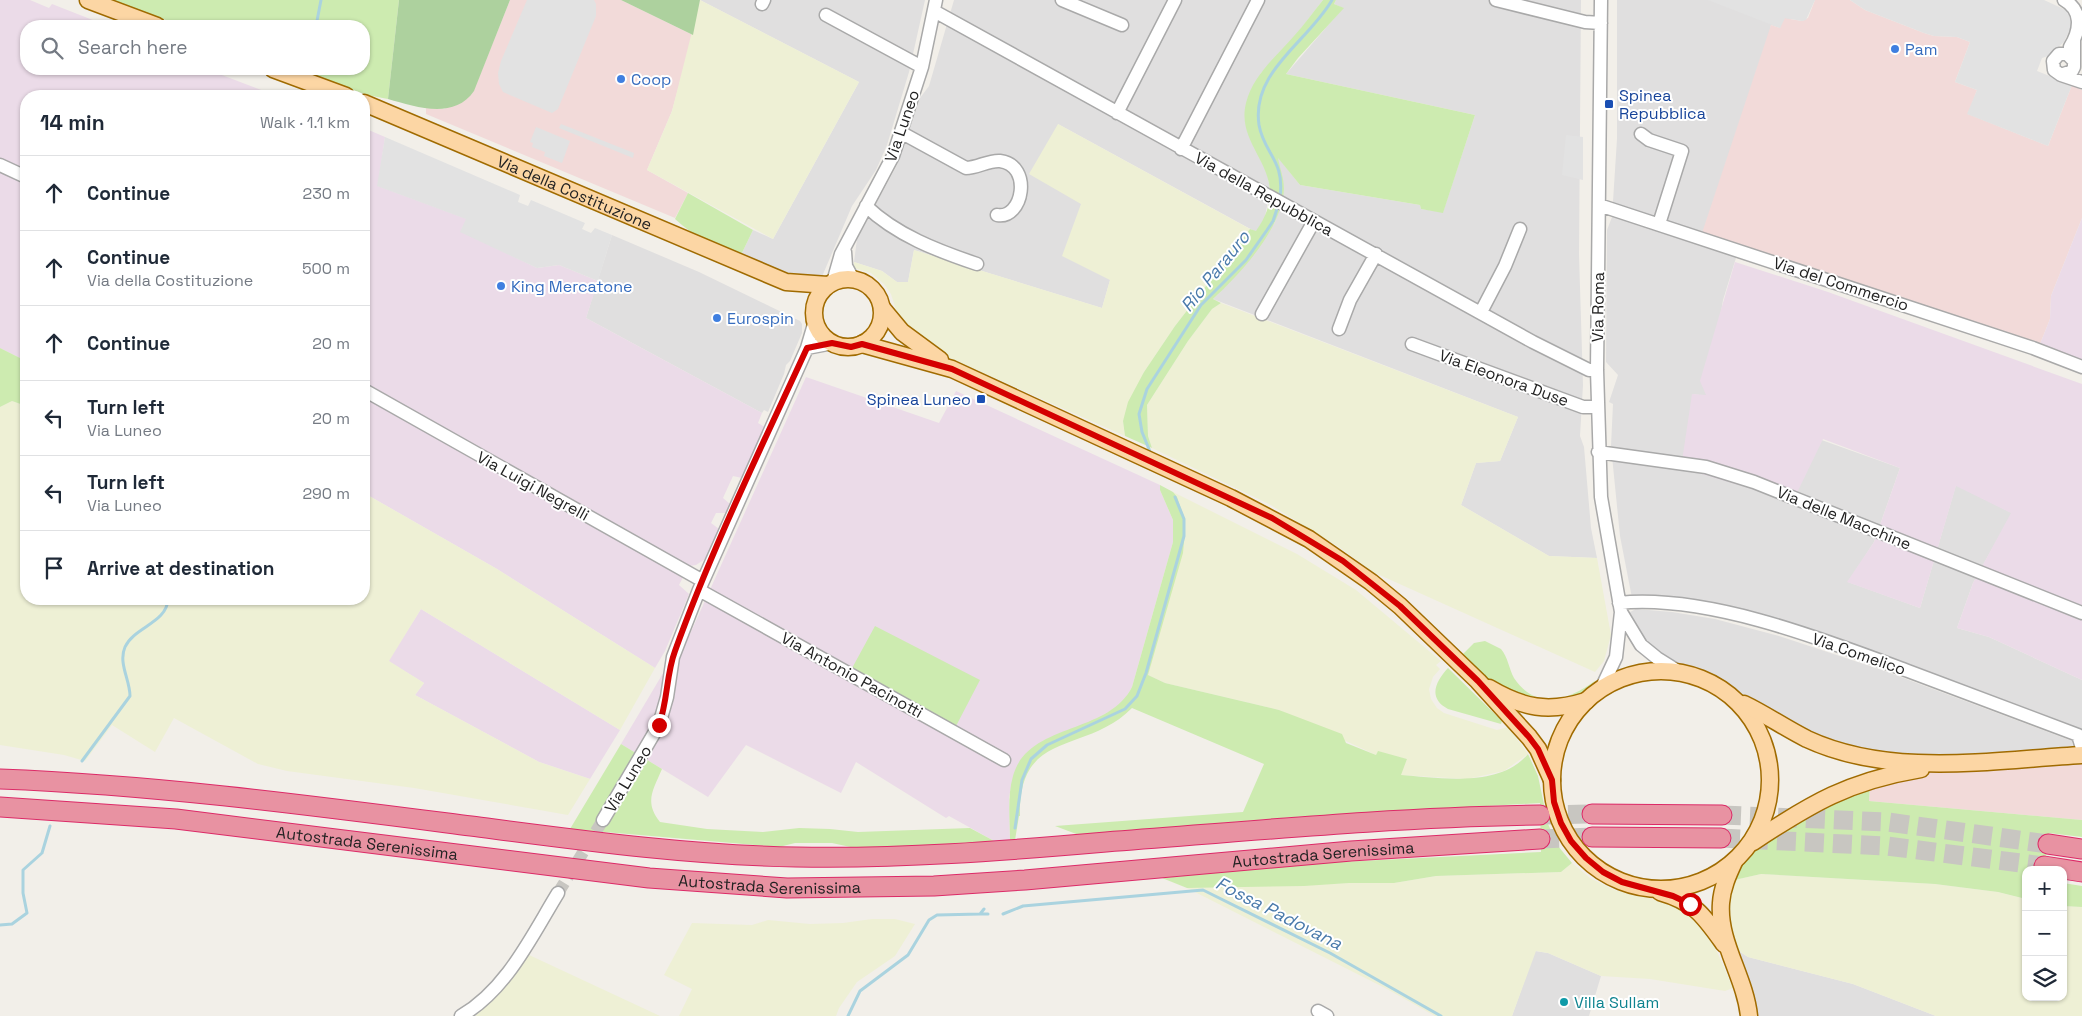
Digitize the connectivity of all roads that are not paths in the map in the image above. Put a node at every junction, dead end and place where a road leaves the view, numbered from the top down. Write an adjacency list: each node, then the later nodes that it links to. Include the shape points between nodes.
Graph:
1 (88, 0): 10 (main road)
2 (1062, 0): 12 (street)
3 (1175, 0): 20 (street)
4 (1258, 0): 23 (street)
5 (1496, 0): 11 (street)
6 (1601, 0): 11 (street, Via Roma)
7 (2064, 0): 13 (street, via 2073,4 2081,22)
8 (933, 4): 14 (street, Via Luneo); 20 (street, Via della Repubblica)
9 (826, 15): 14 (street)
10 (141, 20)
11 (1600, 23): 26 (street, Via Roma)
12 (1122, 25)
13 (2070, 59): 16 (street, via 2069,73); 16 (street, via 2056,57 2054,70); 17 (street)
14 (922, 67): 21 (street, Via Luneo)
15 (291, 75): 18 (main road)
16 (2061, 75): 17 (street)
17 (2082, 80)
18 (331, 90)
19 (370, 106): 36 (main road, Via della Costituzione)
20 (1117, 113): 23 (street, Via della Repubblica)
21 (902, 133): 27 (street, Via Luneo, via 889,166); 28 (street, via 966,168 995,161 1013,166 1020,177 1021,191 1011,213)
22 (1641, 134): 30 (street, via 1682,151)
23 (1181, 149): 29 (street, Via della Repubblica)
24 (0, 165): 25 (street)
25 (20, 174)
26 (1599, 205): 30 (street, Via del Commercio); 49 (street, Via Roma)
27 (866, 206): 32 (street, Via Luneo); 34 (street, via 911,237)
28 (997, 215)
29 (1314, 221): 33 (street, Via della Repubblica); 40 (street)
30 (1659, 224): 47 (street, Via del Commercio)
31 (1520, 230): 39 (street)
32 (846, 244): 35 (street, via 846,266); 37 (street, Via Luneo)
33 (1376, 254): 39 (street, Via della Repubblica); 42 (street, via 1350,300)
34 (977, 264)
35 (853, 279): 37 (main road); 38 (main road, via 872,288)
36 (786, 282): 37 (main road, Via della Costituzione); 41 (main road, Via della Costituzione, via 800,292)
37 (831, 284): 41 (main road, via 819,296)
38 (882, 308): 44 (main road, via 879,329); 48 (main road, via 915,344)
39 (1481, 312): 49 (street, Via della Repubblica, via 1533,342 1589,370)
40 (1262, 314)
41 (815, 317): 43 (main road, via 822,334); 46 (street, Via Luneo)
42 (1339, 329)
43 (832, 343): 44 (main road, via 851,347); 46 (street)
44 (862, 344): 48 (main road)
45 (1412, 344): 51 (street, Via Eleonora Duse, via 1583,407)
46 (807, 348): 53 (street, Via Luneo)
47 (2082, 367)
48 (952, 369): 57 (main road, via 1231,498 1309,539 1379,588)
49 (1597, 370): 51 (street, Via Roma)
50 (370, 393): 53 (street, Via Luigi Negrelli)
51 (1598, 407): 52 (street, Via Roma)
52 (1598, 452): 54 (street, Via Roma, via 1603,514); 55 (street, Via delle Macchine, via 1706,467 1754,482)
53 (701, 586): 63 (street, Via Antonio Pacinotti); 71 (street, Via Luneo, via 674,655 668,697 659,725)
54 (1620, 608): 56 (street, via 1642,645); 58 (street, via 1616,657); 61 (street, Via Comelico, via 1663,601 1744,618 1847,648 2078,735)
55 (2082, 613)
56 (1681, 672): 58 (main road, via 1641,673); 60 (main road, via 1712,683)
57 (1478, 681): 59 (main road, via 1532,707 1555,708); 66 (main road, via 1538,749)
58 (1601, 689): 59 (main road)
59 (1586, 701): 66 (main road, via 1560,737 1553,758)
60 (1737, 701): 64 (main road, via 1808,739 1840,750 1895,761); 76 (main road, via 1762,736 1771,774 1768,804)
61 (2082, 748)
62 (2082, 755): 64 (main road)
63 (1004, 760)
64 (1959, 763): 76 (main road, via 1869,779 1819,800)
65 (0, 779): 69 (highway, Autostrada Serenissima, via 127,786 642,847 791,857 939,856 1445,816)
66 (1552, 780): 81 (main road, via 1554,802 1561,823 1576,848 1611,877)
67 (0, 806): 74 (highway, Autostrada Serenissima, via 176,818 649,878 787,888 1016,881 1351,851)
68 (1592, 814): 70 (highway)
69 (1540, 815)
70 (1722, 815)
71 (603, 820)
72 (1592, 837): 73 (highway)
73 (1722, 838)
74 (1540, 839)
75 (2048, 844): 77 (highway)
76 (1749, 845): 78 (main road)
77 (2082, 849)
78 (1734, 862): 81 (main road, via 1699,883 1675,888); 83 (main road, via 1720,905)
79 (2067, 870): 80 (highway)
80 (2082, 872)
81 (1649, 888): 83 (main road, via 1690,904 1701,913)
82 (558, 893): 84 (street, via 495,989)
83 (1729, 950): 85 (main road, via 1745,992)
84 (461, 1016)
85 (1750, 1016)

